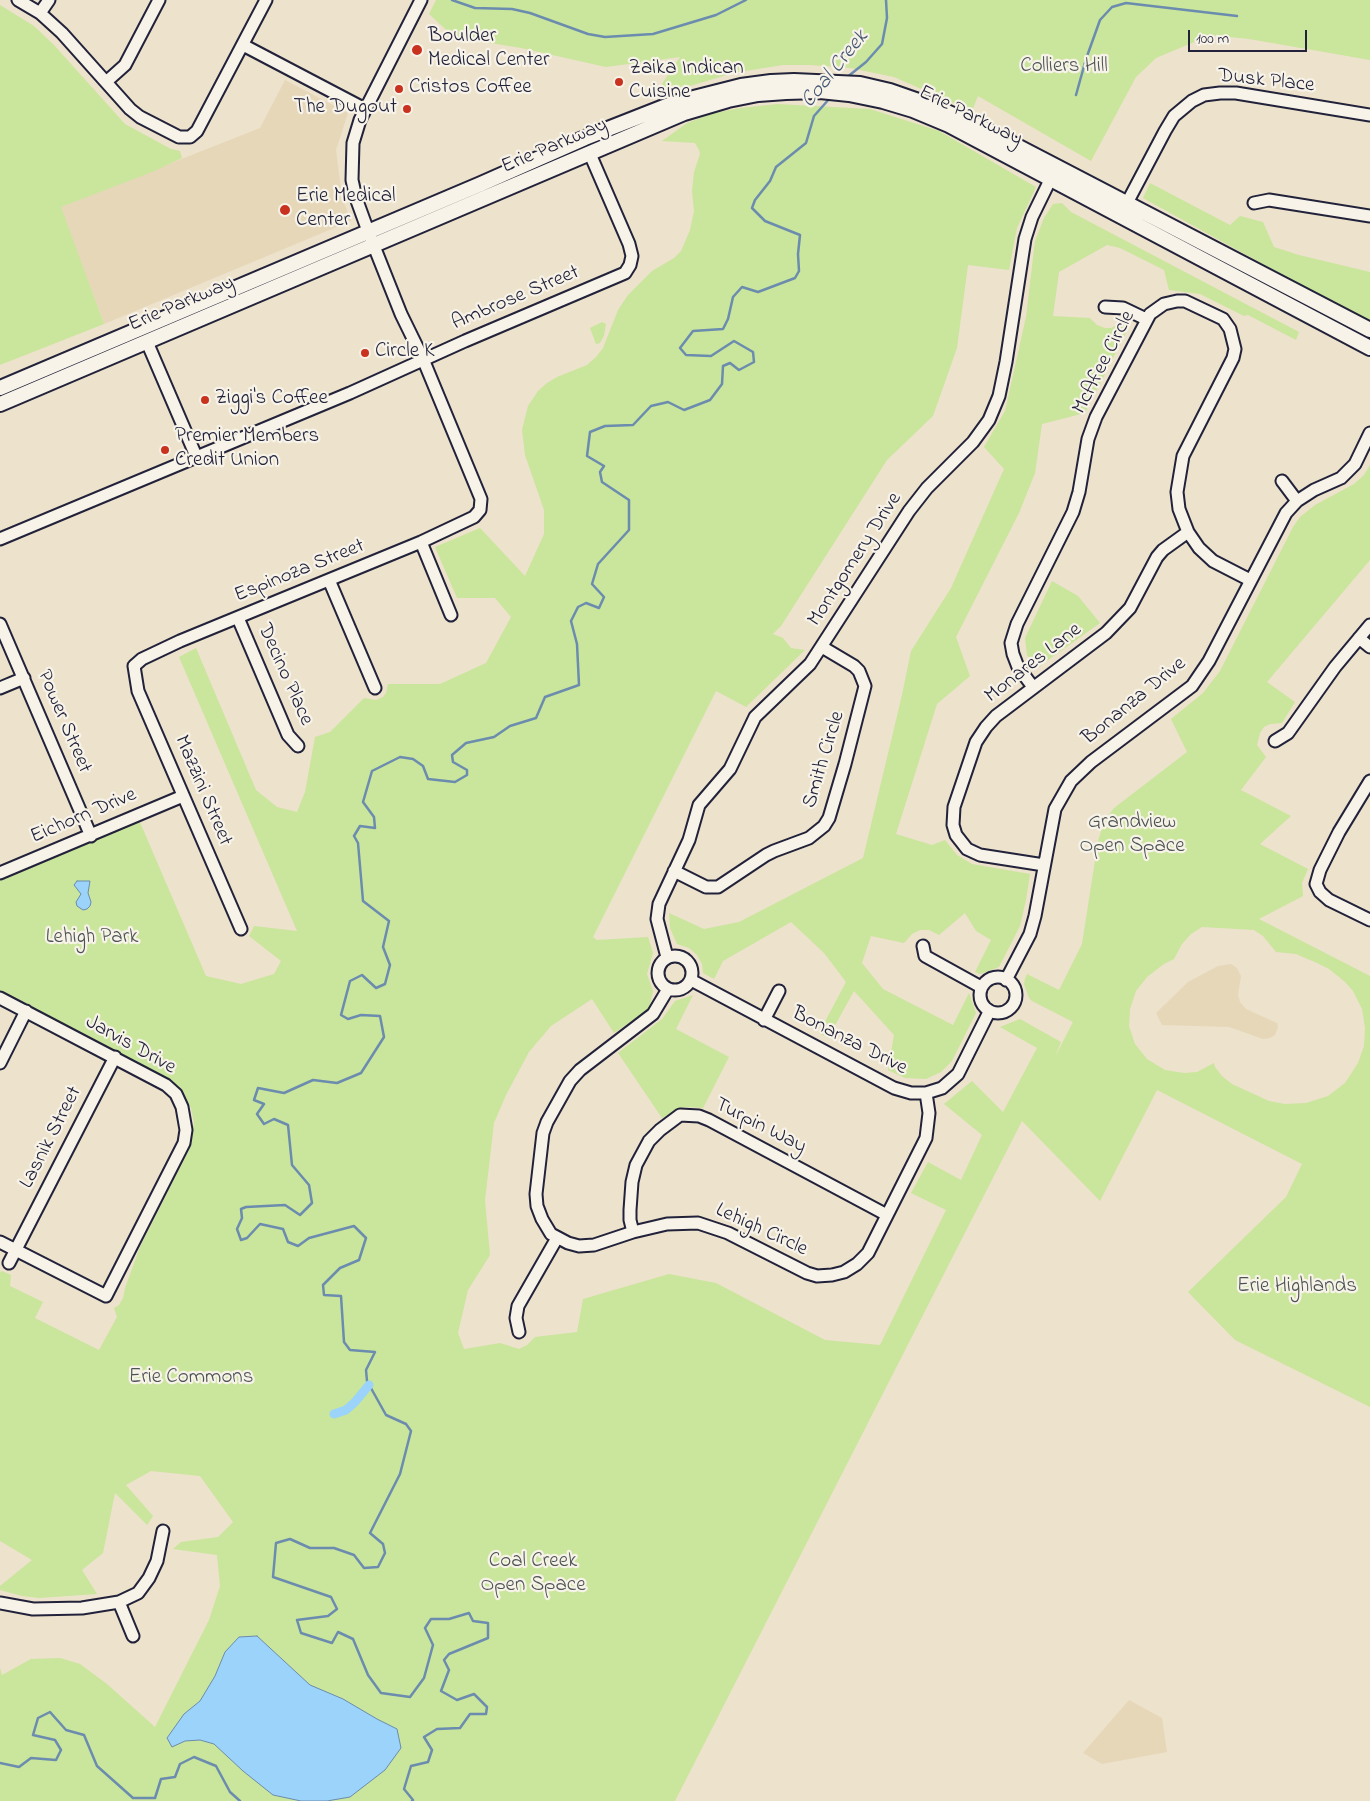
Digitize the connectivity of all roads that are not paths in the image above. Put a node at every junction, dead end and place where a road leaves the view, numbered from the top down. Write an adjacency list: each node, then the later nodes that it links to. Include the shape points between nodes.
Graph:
1 (18, 0): 6 (street)
2 (49, 0): 6 (street)
3 (159, 0): 8 (street, via 125,64)
4 (266, 0): 7 (street)
5 (421, 0): 11 (street)
6 (40, 13): 8 (street)
7 (243, 45): 8 (street, via 197,132 190,137 178,137 140,117); 11 (street)
8 (106, 82)
9 (790, 86): 10 (main road, Erie Parkway, via 860,84); 13 (main road, Erie Parkway, via 684,114); 19 (main road, Erie Parkway, via 741,86 674,103)
10 (886, 96): 14 (main road, Erie Parkway, via 933,106); 15 (main road, Erie Parkway, via 949,125)
11 (365, 108): 19 (street, via 354,143 352,180)
12 (1370, 115): 16 (street, Dusk Place, via 1236,94 1204,95 1192,100 1174,116)
13 (590, 154): 20 (main road, Erie Parkway); 26 (street, Ambrose Street, via 632,256 625,273)
14 (1058, 166): 15 (street, Montgomery Drive); 16 (main road, Erie Parkway)
15 (1050, 180): 25 (main road, Erie Parkway); 43 (street, Montgomery Drive, via 1025,239 1006,362 989,420 973,442 909,511)
16 (1127, 203): 23 (main road, Erie Parkway)
17 (1254, 203): 18 (street, via 1269,200)
18 (1370, 216)
19 (368, 231): 20 (street); 27 (main road, Erie Parkway)
20 (374, 246): 24 (main road, Erie Parkway); 26 (street)
21 (1105, 307): 22 (street, via 1123,308)
22 (1146, 319): 33 (street, McAfee Circle, via 1164,304 1185,301 1223,319 1235,349 1234,358 1183,456 1177,492 1179,510); 49 (street, McAfee Circle, via 1094,423 1073,512 1013,634 1013,654)
23 (1370, 330)
24 (147, 342): 28 (main road, Erie Parkway); 30 (street)
25 (1370, 348)
26 (423, 359): 30 (street, Ambrose Street, via 350,393); 35 (street, Espinoza Street, via 481,499 480,510 474,517)
27 (0, 388)
28 (0, 404)
29 (1369, 437): 32 (street, Bonanza Drive, via 1355,464 1341,478)
30 (196, 456): 34 (street, Ambrose Street)
31 (1282, 481): 32 (street)
32 (1297, 501): 37 (street, Bonanza Drive, via 1286,513)
33 (1188, 532): 37 (street, via 1213,561); 49 (street, Monares Lane, via 1157,557 1130,608 1106,632)
34 (0, 539)
35 (422, 542): 36 (street, Espinoza Street); 38 (street)
36 (329, 580): 39 (street, Espinoza Street); 48 (street)
37 (1250, 580): 55 (street, Bonanza Drive, via 1209,661 1192,686 1071,781 1055,809)
38 (451, 615)
39 (238, 618): 45 (street, Espinoza Street, via 142,659); 51 (street, Decino Place, via 288,735)
40 (0, 624): 46 (street, Power Street)
41 (1370, 625): 42 (street)
42 (1359, 638): 44 (street); 50 (street, via 1288,732)
43 (822, 647): 56 (street, Montgomery Drive, via 810,664 755,717 730,769 699,805 689,840); 56 (street, Smith Circle, via 854,666 865,686 845,764 824,826 810,838 766,855 718,887 706,887)
44 (1370, 647)
45 (134, 666): 53 (street, Mazzini Street, via 138,691)
46 (24, 678): 47 (street); 54 (street, Power Street)
47 (0, 688)
48 (375, 688)
49 (1032, 688): 55 (street, Monares Lane, via 996,716 976,742 954,807 953,824 961,843 980,855)
50 (1275, 740)
51 (298, 746)
52 (1370, 782): 58 (street, via 1340,832 1316,884 1329,900)
53 (183, 796): 54 (street, Eichorn Drive); 59 (street, Mazzini Street)
54 (91, 836): 57 (street, Eichorn Drive)
55 (1044, 865): 63 (street, Bonanza Drive, via 1030,934)
56 (674, 871): 61 (street, Montgomery Drive, via 659,904 657,919)
57 (0, 873)
58 (1370, 920)
59 (241, 929)
60 (923, 946): 64 (street, via 925,956)
61 (667, 957): 62 (street, via 685,959 692,968); 65 (street, via 658,970 660,981)
62 (691, 980): 65 (street, via 684,988); 70 (street)
63 (1006, 980): 64 (street, via 992,978); 69 (street, via 1016,994 1013,1005 1003,1013)
64 (981, 987): 69 (street, via 981,1004)
65 (668, 989): 76 (street, via 653,1014 580,1070 570,1081 547,1122 540,1159 537,1206 546,1228)
66 (779, 991): 70 (street, Bonanza Drive)
67 (0, 998): 68 (street, Jarvis Drive)
68 (26, 1012): 71 (street, Jarvis Drive); 72 (street)
69 (990, 1012): 73 (street, Bonanza Drive, via 958,1074 942,1088)
70 (766, 1021): 73 (street, Bonanza Drive, via 894,1088 911,1093)
71 (115, 1057): 78 (street, Lasnik Street); 78 (street, Jarvis Drive, via 166,1085 176,1094 186,1130 184,1143 106,1296)
72 (0, 1063)
73 (926, 1092): 74 (street, Lehigh Circle, via 929,1113 926,1138)
74 (887, 1215): 75 (street, Lehigh Circle, via 868,1253 844,1272 832,1275 807,1273 728,1233 698,1223 667,1224); 75 (street, Turpin Way, via 709,1120 680,1115 649,1142 636,1165 630,1210)
75 (633, 1232): 76 (street, Lehigh Circle, via 594,1245 579,1246)
76 (557, 1238): 80 (street, via 518,1306)
77 (0, 1242): 78 (street)
78 (16, 1250): 79 (street, Lasnik Street)
79 (9, 1263)
80 (519, 1332)
81 (163, 1532): 82 (street, via 157,1561 149,1578 138,1593)
82 (119, 1602): 83 (street, via 82,1608 33,1608); 84 (street)
83 (0, 1603)
84 (133, 1636)

